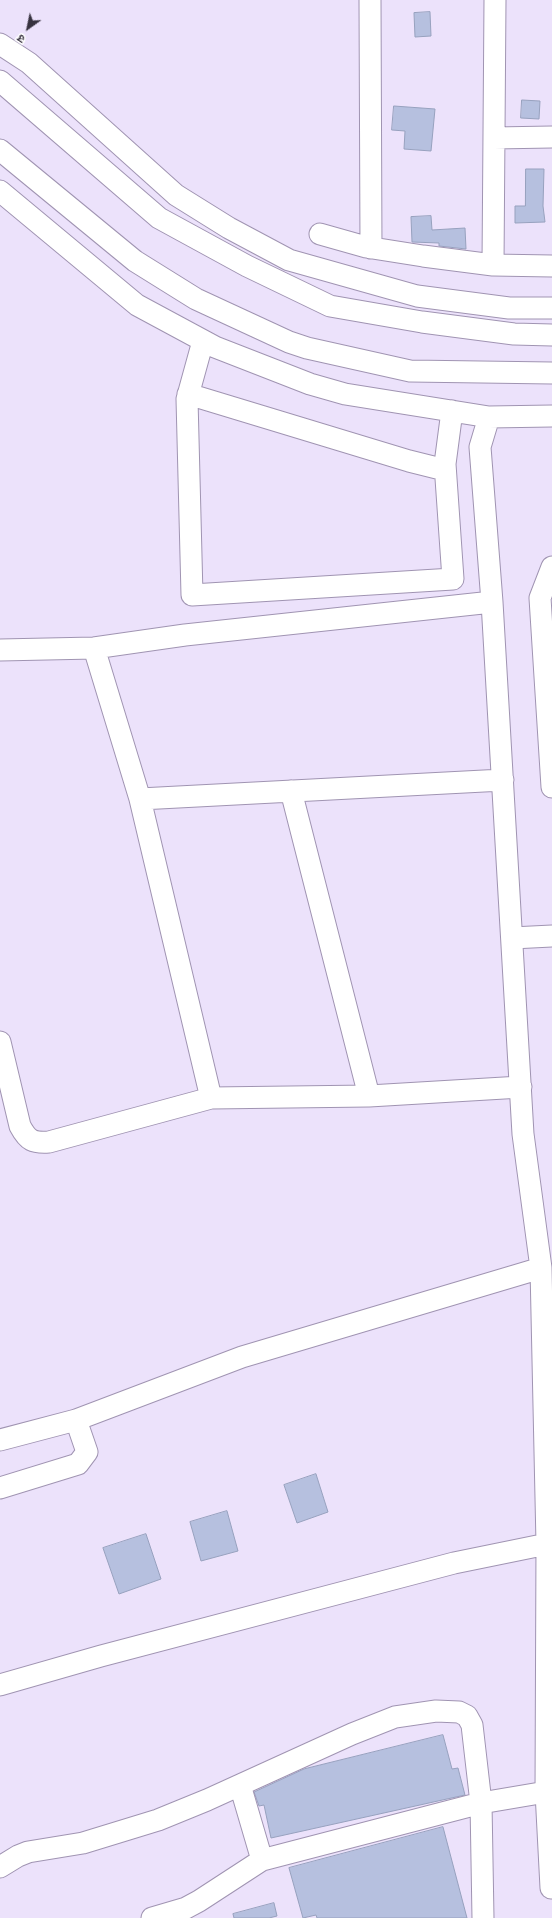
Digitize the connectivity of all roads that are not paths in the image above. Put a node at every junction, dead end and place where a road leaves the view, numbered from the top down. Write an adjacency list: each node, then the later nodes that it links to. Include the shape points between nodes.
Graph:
1 (370, 0): 10 (street)
2 (495, 0): 6 (street)
3 (0, 44): 13 (street, via 29,62 176,195 289,260 417,296 509,308)
4 (0, 81): 14 (street, via 159,218 247,266 330,306 506,333)
5 (552, 137): 6 (street)
6 (494, 138): 11 (street)
7 (0, 150): 16 (street, via 135,261 196,299 289,342 410,371)
8 (0, 191): 15 (street, via 137,305)
9 (320, 234): 10 (street)
10 (371, 248): 11 (street)
11 (493, 265): 12 (street)
12 (552, 266)
13 (552, 308)
14 (552, 335)
15 (203, 341): 17 (street); 18 (street, via 327,390)
16 (552, 373)
17 (188, 394): 21 (street); 21 (street, via 192,595 453,579)
18 (452, 411): 20 (street); 21 (street)
19 (552, 416): 20 (street)
20 (489, 417): 23 (street, via 480,447)
21 (445, 470)
22 (552, 567): 27 (street, via 540,598)
23 (492, 602): 24 (street, via 185,635); 26 (street)
24 (94, 648): 25 (street); 29 (street)
25 (0, 650)
26 (502, 780): 28 (street); 31 (street)
27 (552, 787)
28 (292, 791): 29 (street); 35 (street)
29 (140, 799): 36 (street)
30 (552, 936): 31 (street)
31 (512, 938): 34 (street)
32 (0, 1042): 33 (street)
33 (3, 1067): 36 (street, via 20,1126 26,1136 35,1143 49,1142)
34 (521, 1087): 35 (street); 37 (street, via 523,1134)
35 (369, 1096): 36 (street)
36 (211, 1098)
37 (541, 1268): 38 (street, via 242,1357); 41 (street)
38 (76, 1420): 39 (street); 40 (street, via 87,1452 78,1464)
39 (0, 1440)
40 (0, 1488)
41 (547, 1544): 42 (street, via 454,1563); 44 (street)
42 (0, 1685)
43 (240, 1785): 45 (street, via 396,1717 436,1711 459,1712 466,1716 472,1725); 46 (street); 47 (street, via 158,1820 83,1843 28,1852)
44 (546, 1792): 45 (street); 48 (street)
45 (481, 1802): 46 (street); 50 (street)
46 (262, 1860): 49 (street, via 186,1908)
47 (0, 1868)
48 (552, 1892)
49 (152, 1918)
50 (483, 1918)

